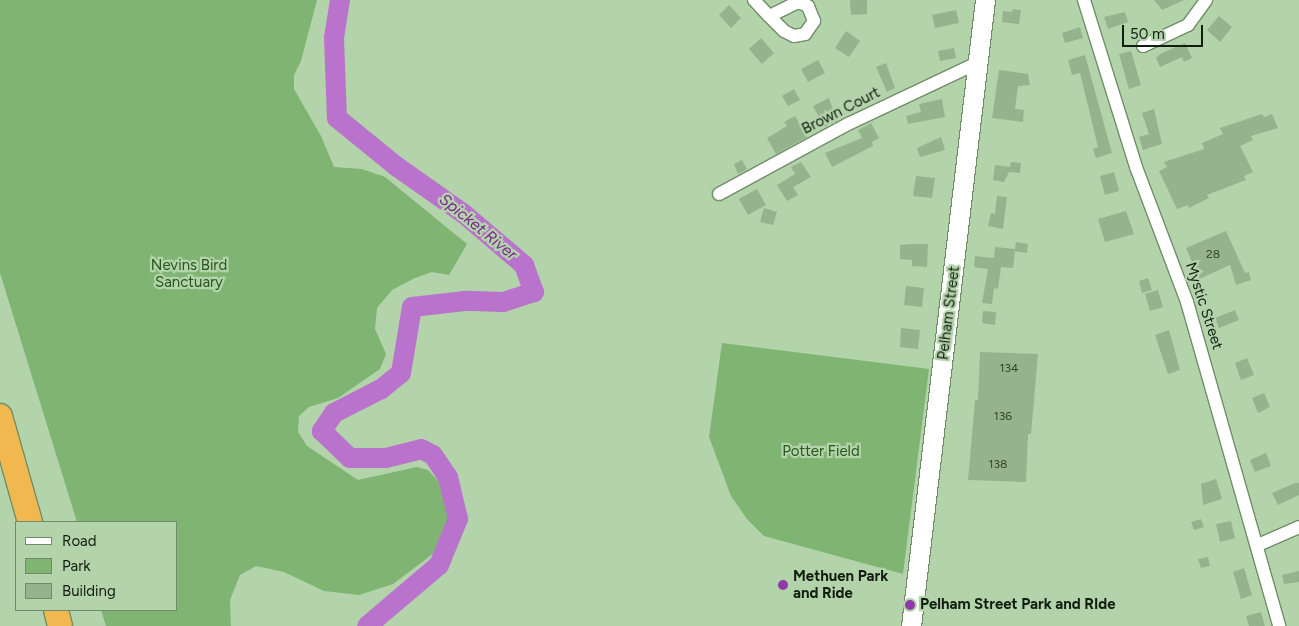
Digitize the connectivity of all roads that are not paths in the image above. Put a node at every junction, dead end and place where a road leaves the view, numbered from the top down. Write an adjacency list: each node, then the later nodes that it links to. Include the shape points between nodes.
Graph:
1 (754, 0): 5 (street)
2 (985, 0): 7 (main road, Pelham Street)
3 (1084, 0): 12 (street, Mystic Street, via 1136,167 1187,302)
4 (1206, 0): 6 (street, via 1188,25)
5 (769, 16)
6 (1143, 46)
7 (979, 62): 8 (street, Brown Court, via 848,124); 15 (main road, Pelham Street)
8 (719, 194)
9 (0, 416): 10 (highway)
10 (30, 521)
11 (1299, 527): 12 (street)
12 (1258, 545): 16 (street, Mystic Street)
13 (56, 611): 14 (highway)
14 (60, 626)
15 (911, 626)
16 (1279, 626)

